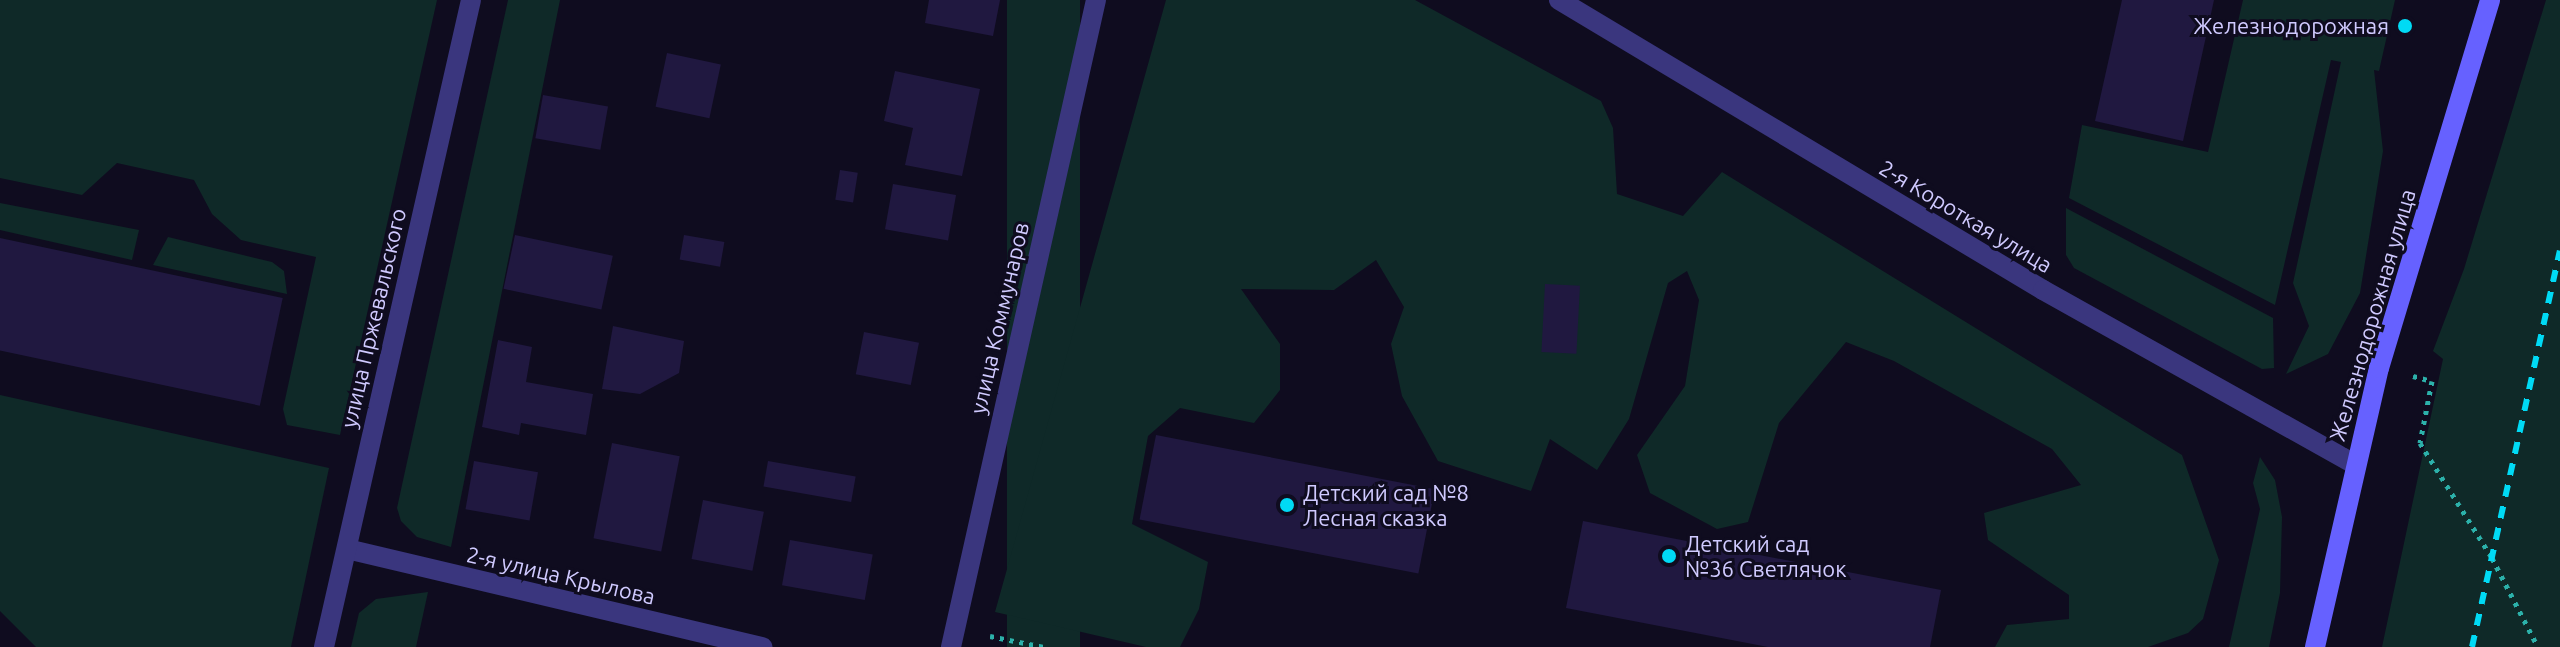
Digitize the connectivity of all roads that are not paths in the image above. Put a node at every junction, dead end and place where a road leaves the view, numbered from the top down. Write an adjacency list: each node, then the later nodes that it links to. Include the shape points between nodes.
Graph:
1 (471, 0): 6 (street, улица Пржевальского)
2 (1096, 0): 7 (street, улица Коммунаров)
3 (1559, 0): 5 (street, 2-я Короткая улица, via 2043,290)
4 (2490, 0): 5 (main road, Железнодорожная улица)
5 (2354, 464): 10 (main road, Железнодорожная улица)
6 (347, 549): 8 (street, улица Пржевальского); 9 (street, 2-я улица Крылова)
7 (952, 637)
8 (324, 647)
9 (763, 647)
10 (2315, 647)

